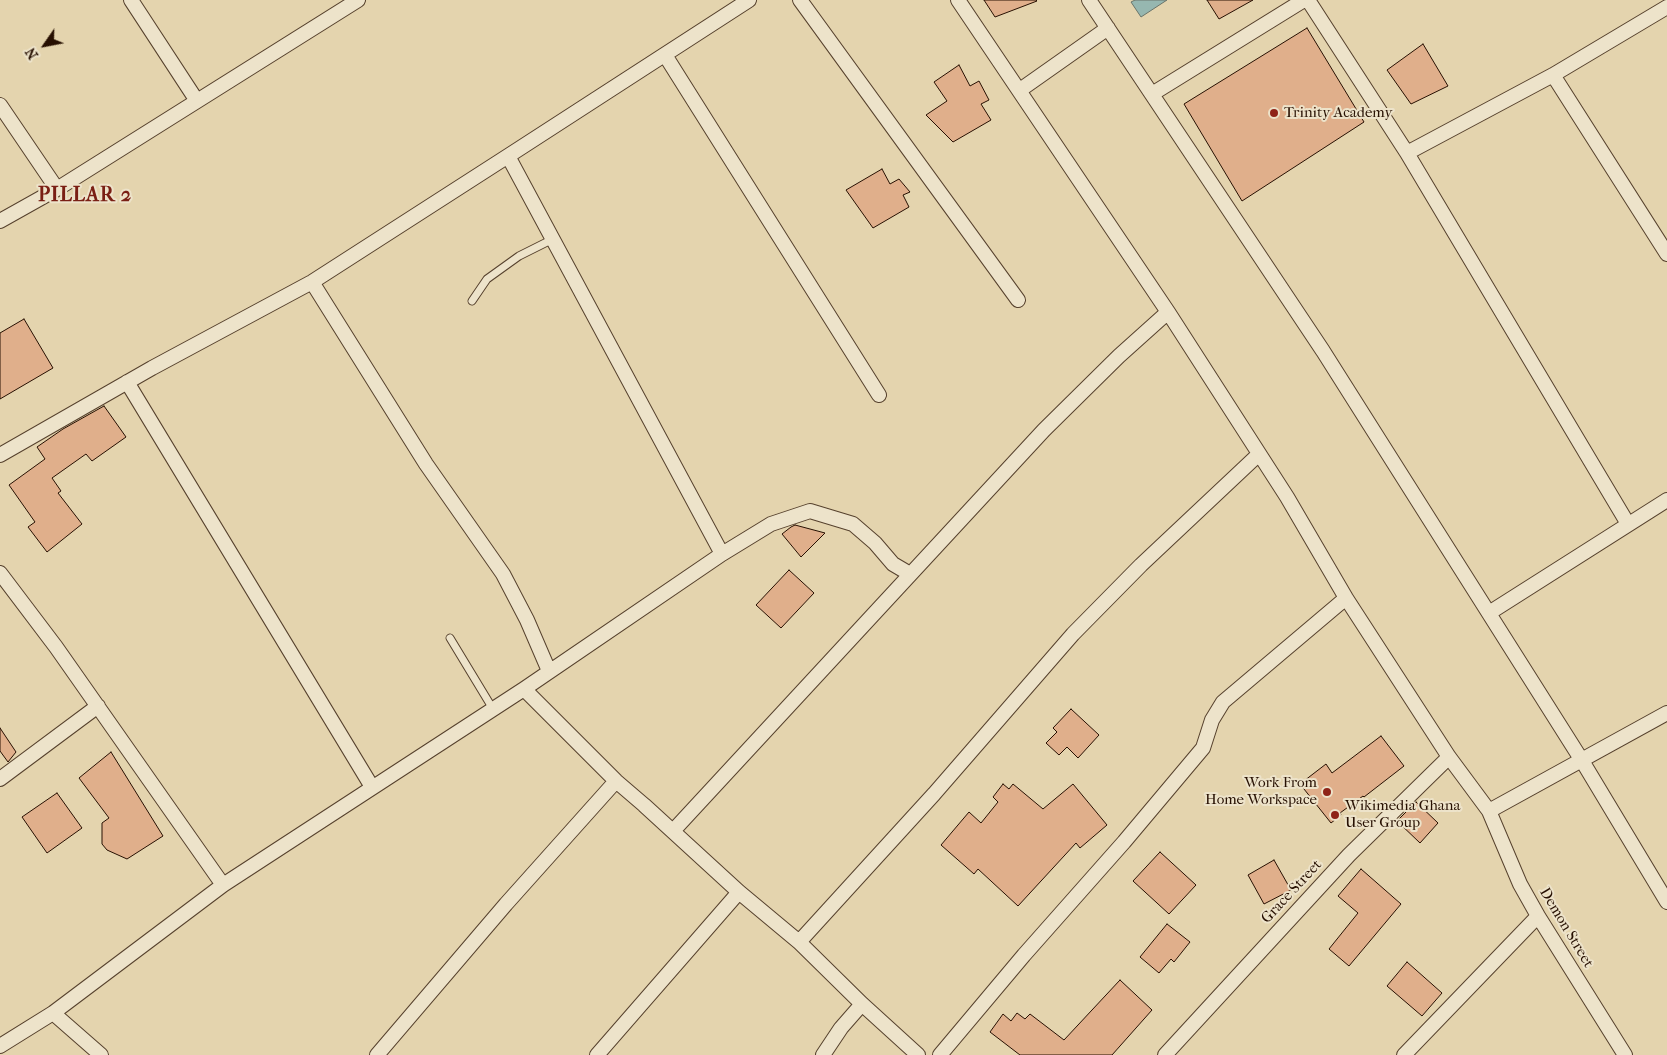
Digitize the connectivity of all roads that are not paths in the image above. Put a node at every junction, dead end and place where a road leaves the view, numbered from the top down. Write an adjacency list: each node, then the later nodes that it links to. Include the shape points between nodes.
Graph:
1 (131, 0): 15 (street)
2 (358, 0): 15 (street)
3 (749, 0): 11 (street)
4 (800, 0): 25 (street)
5 (958, 0): 13 (street, Demon Street)
6 (1090, 0): 10 (street)
7 (1304, 0): 14 (street)
8 (1308, 0): 17 (street)
9 (1667, 7): 12 (street)
10 (1108, 28): 13 (street); 14 (street)
11 (665, 54): 18 (street); 28 (street)
12 (1553, 75): 17 (street); 22 (street)
13 (1020, 90): 26 (street, Demon Street)
14 (1152, 94): 37 (street, via 1323,350)
15 (197, 101): 19 (street)
16 (0, 105): 19 (street)
17 (1407, 153): 32 (street)
18 (508, 156): 21 (street); 23 (street)
19 (56, 189): 20 (street)
20 (0, 221)
21 (553, 239): 24 (lane, via 519,256 487,279); 33 (street)
22 (1667, 254)
23 (312, 282): 27 (street); 39 (street, via 426,464 503,574)
24 (472, 300)
25 (1018, 300)
26 (1168, 312): 29 (street, Demon Street); 35 (street, via 1044,430)
27 (127, 382): 30 (street); 48 (street)
28 (879, 394)
29 (1259, 454): 36 (street, Demon Street); 55 (street, via 1073,634)
30 (0, 455)
31 (1667, 500): 32 (street)
32 (1628, 524): 37 (street)
33 (722, 554): 35 (street, via 771,524 810,511 853,524 893,564); 39 (street)
34 (0, 573): 41 (street)
35 (910, 574): 50 (street)
36 (1346, 598): 44 (street, Demon Street); 64 (street, via 1223,702 1212,720 1203,748)
37 (1489, 613): 45 (street)
38 (450, 638): 42 (lane)
39 (549, 671): 40 (street)
40 (524, 689): 42 (street); 47 (street)
41 (98, 706): 46 (street); 51 (street)
42 (493, 709): 48 (street)
43 (1667, 713): 45 (street)
44 (1449, 756): 49 (street, Demon Street); 65 (street, Grace Street, via 1349,855)
45 (1581, 759): 49 (street); 53 (street)
46 (0, 779)
47 (616, 781): 50 (street); 60 (street)
48 (372, 787): 51 (street)
49 (1489, 811): 54 (street, Demon Street, via 1520,884)
50 (674, 831): 52 (street)
51 (223, 885): 57 (street)
52 (739, 892): 55 (street); 61 (street)
53 (1667, 902)
54 (1538, 916): 66 (street); 67 (street, Demon Street)
55 (799, 942): 56 (street)
56 (862, 1004): 62 (street); 63 (street)
57 (53, 1013): 58 (street); 59 (street)
58 (0, 1046)
59 (101, 1055)
60 (377, 1055)
61 (597, 1055)
62 (822, 1055)
63 (918, 1055)
64 (940, 1055)
65 (1166, 1055)
66 (1404, 1055)
67 (1625, 1055)

